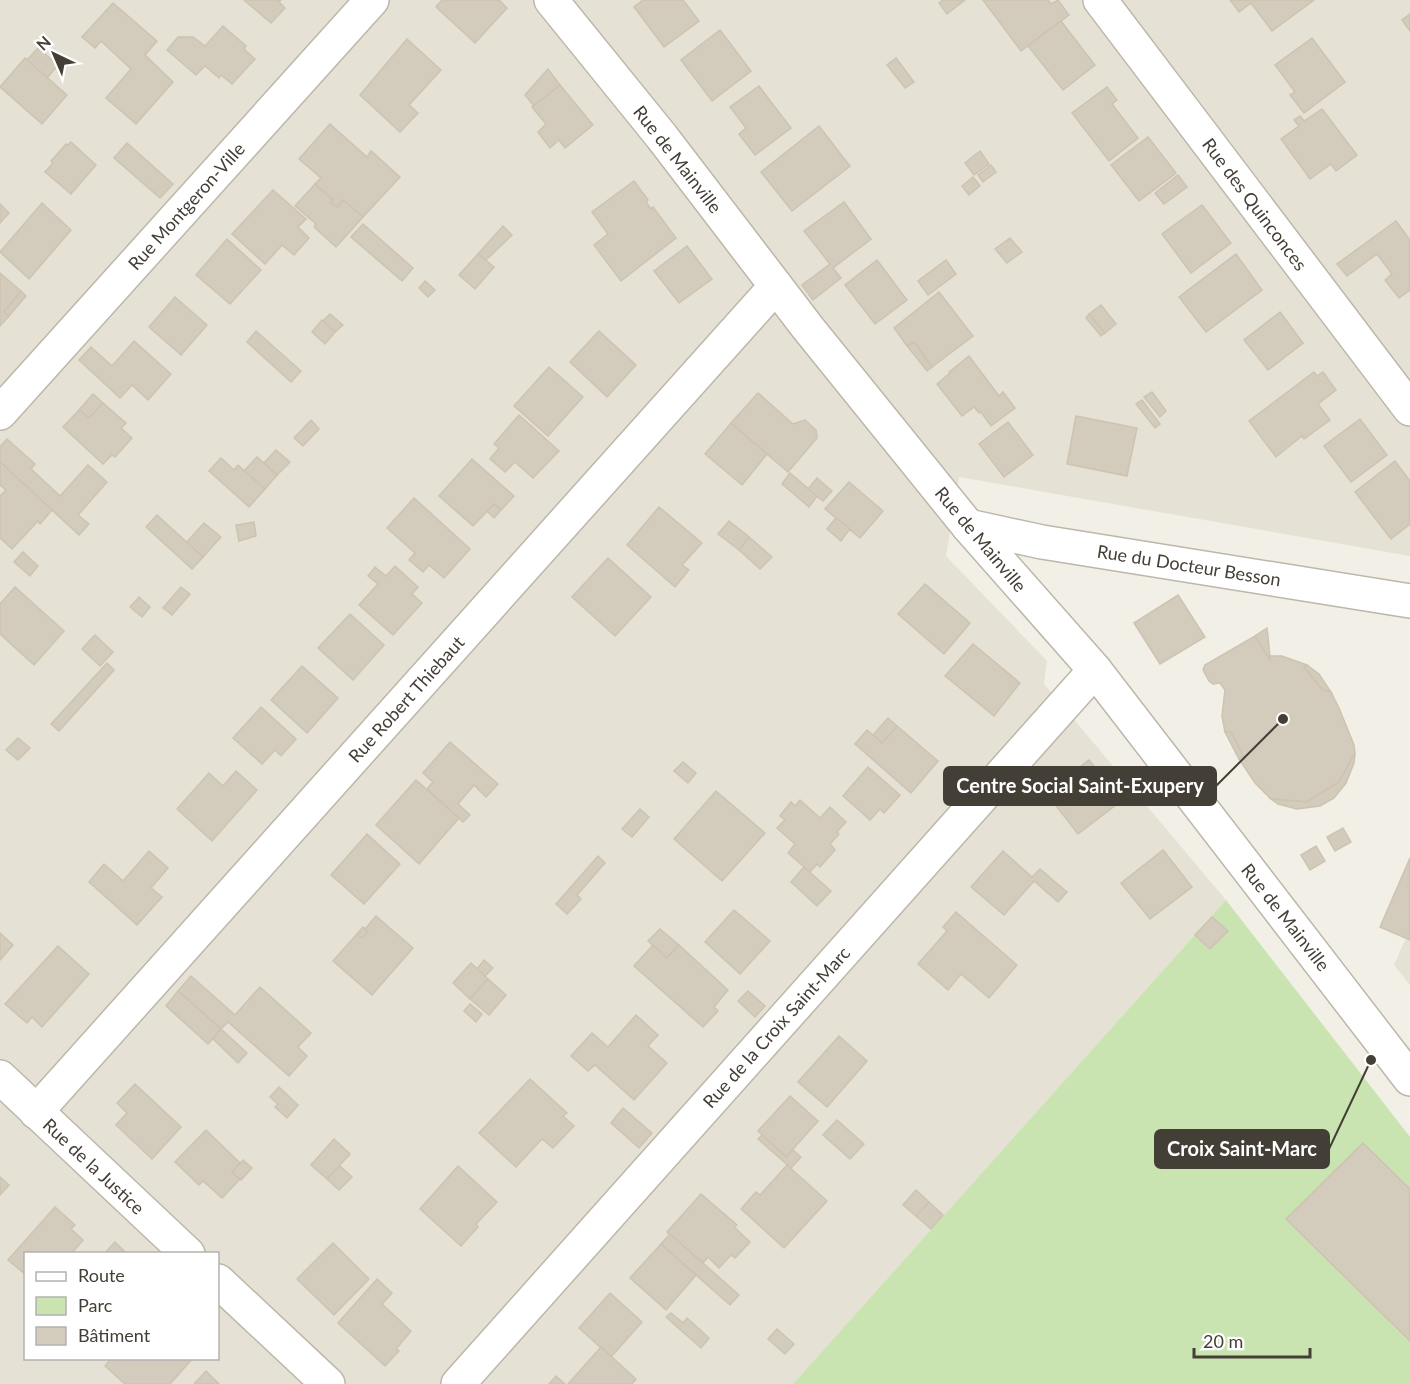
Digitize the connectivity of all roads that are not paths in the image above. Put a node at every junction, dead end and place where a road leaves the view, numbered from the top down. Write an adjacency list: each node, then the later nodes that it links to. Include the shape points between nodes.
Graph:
1 (372, 0): 6 (street, Rue Montgeron-Ville)
2 (551, 0): 4 (street, Rue de Mainville)
3 (1100, 0): 5 (street, Rue des Quinconces)
4 (776, 286): 7 (street, Rue de Mainville); 12 (street, Rue Robert Thiebaut)
5 (1410, 409)
6 (0, 412)
7 (968, 526): 8 (street, Rue du Docteur Besson, via 1042,542); 9 (street, Rue de Mainville)
8 (1410, 601)
9 (1095, 670): 11 (street, Rue de Mainville); 16 (street, Rue de la Croix Saint-Marc)
10 (0, 1077): 12 (street, Rue de la Justice)
11 (1410, 1079)
12 (36, 1112): 13 (street, Rue de la Justice)
13 (186, 1252)
14 (219, 1282): 15 (street)
15 (328, 1384)
16 (458, 1384)

